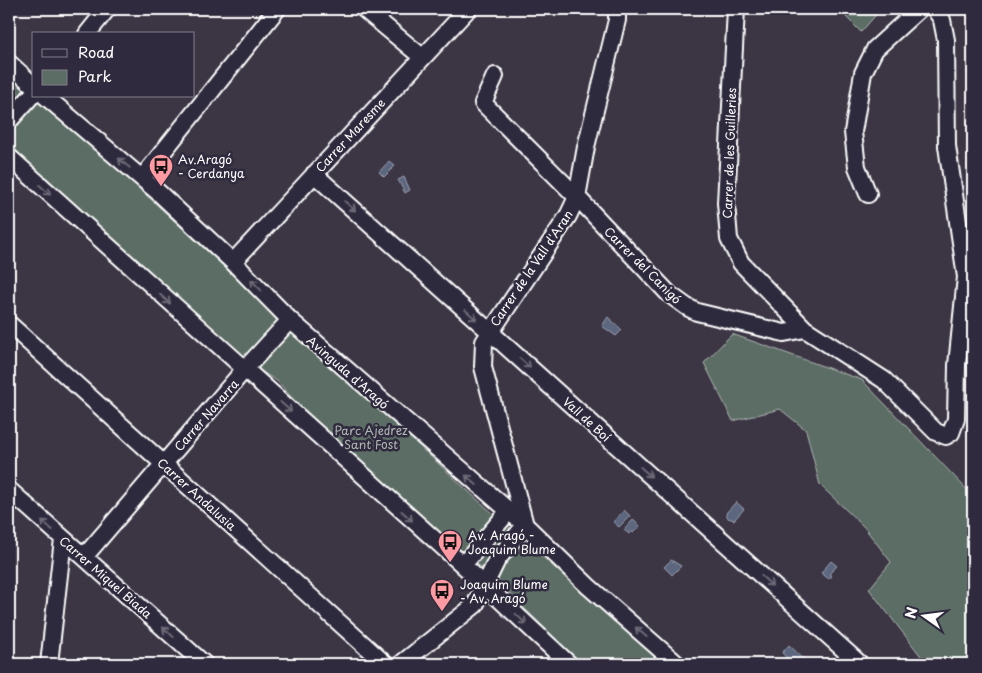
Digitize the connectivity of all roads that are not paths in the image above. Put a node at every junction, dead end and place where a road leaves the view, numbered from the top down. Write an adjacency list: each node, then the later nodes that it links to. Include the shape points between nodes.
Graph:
1 (107, 9): 9 (street)
2 (278, 9): 19 (street)
3 (364, 9): 10 (street)
4 (468, 9): 10 (street, Carrer Maresme)
5 (617, 9): 21 (street, Carrer de la Vall d'Aran)
6 (736, 9): 25 (street, Carrer de les Guilleries, via 726,203 729,239 741,263)
7 (919, 9): 20 (street, via 875,49 863,73 853,132 857,167)
8 (935, 9): 25 (street, via 942,20 946,40 947,146 966,277 956,419 951,433 946,436 936,432 884,380)
9 (90, 32)
10 (422, 57): 18 (street, Carrer Maresme)
11 (9, 64): 13 (street)
12 (495, 76): 21 (street, Carrer del Canigó, via 483,103)
13 (32, 84)
14 (32, 95): 16 (street)
15 (47, 98): 19 (street, Avinguda d'Aragó, one-way to 15)
16 (9, 120)
17 (9, 157): 27 (street, one-way to 27)
18 (314, 174): 22 (street, Carrer Maresme); 26 (street, Vall de Boí, one-way to 26)
19 (142, 178): 22 (street, Avinguda d'Aragó)
20 (868, 194)
21 (577, 197): 25 (street, Carrer del Canigó, via 686,307 784,333); 26 (street, Carrer de la Vall d'Aran, via 568,216)
22 (233, 262): 23 (street, Avinguda d'Aragó, one-way to 22)
23 (290, 320): 27 (street, Carrer Navarra); 31 (street, Avinguda d'Aragó, one-way to 23)
24 (9, 324): 28 (street, Carrer Andalusia)
25 (805, 329)
26 (489, 331): 29 (street, Carrer de la Vall d'Aran, via 483,347 483,367); 43 (street, Vall de Boí, one-way to 43)
27 (244, 370): 28 (street, Carrer Navarra); 35 (street, one-way to 35)
28 (164, 464): 34 (street, Carrer Navarra); 39 (street, Carrer Andalusia)
29 (513, 478): 31 (street); 32 (street, Carrer de la Vall d'Aran)
30 (9, 490): 33 (street, Carrer Miquel Biada, one-way to 30)
31 (508, 512): 32 (street, Avinguda d'Aragó); 35 (street)
32 (524, 525): 36 (street, via 497,560); 42 (street, Avinguda d'Aragó, one-way to 32)
33 (63, 539): 34 (street, Carrer Miquel Biada); 37 (street)
34 (84, 557): 38 (street, Carrer Miquel Biada, one-way to 34)
35 (463, 565): 36 (street)
36 (485, 586): 40 (street, via 475,605); 41 (street, one-way to 41)
37 (49, 664)
38 (204, 664)
39 (385, 664)
40 (401, 664)
41 (569, 664)
42 (677, 664)
43 (860, 664)

